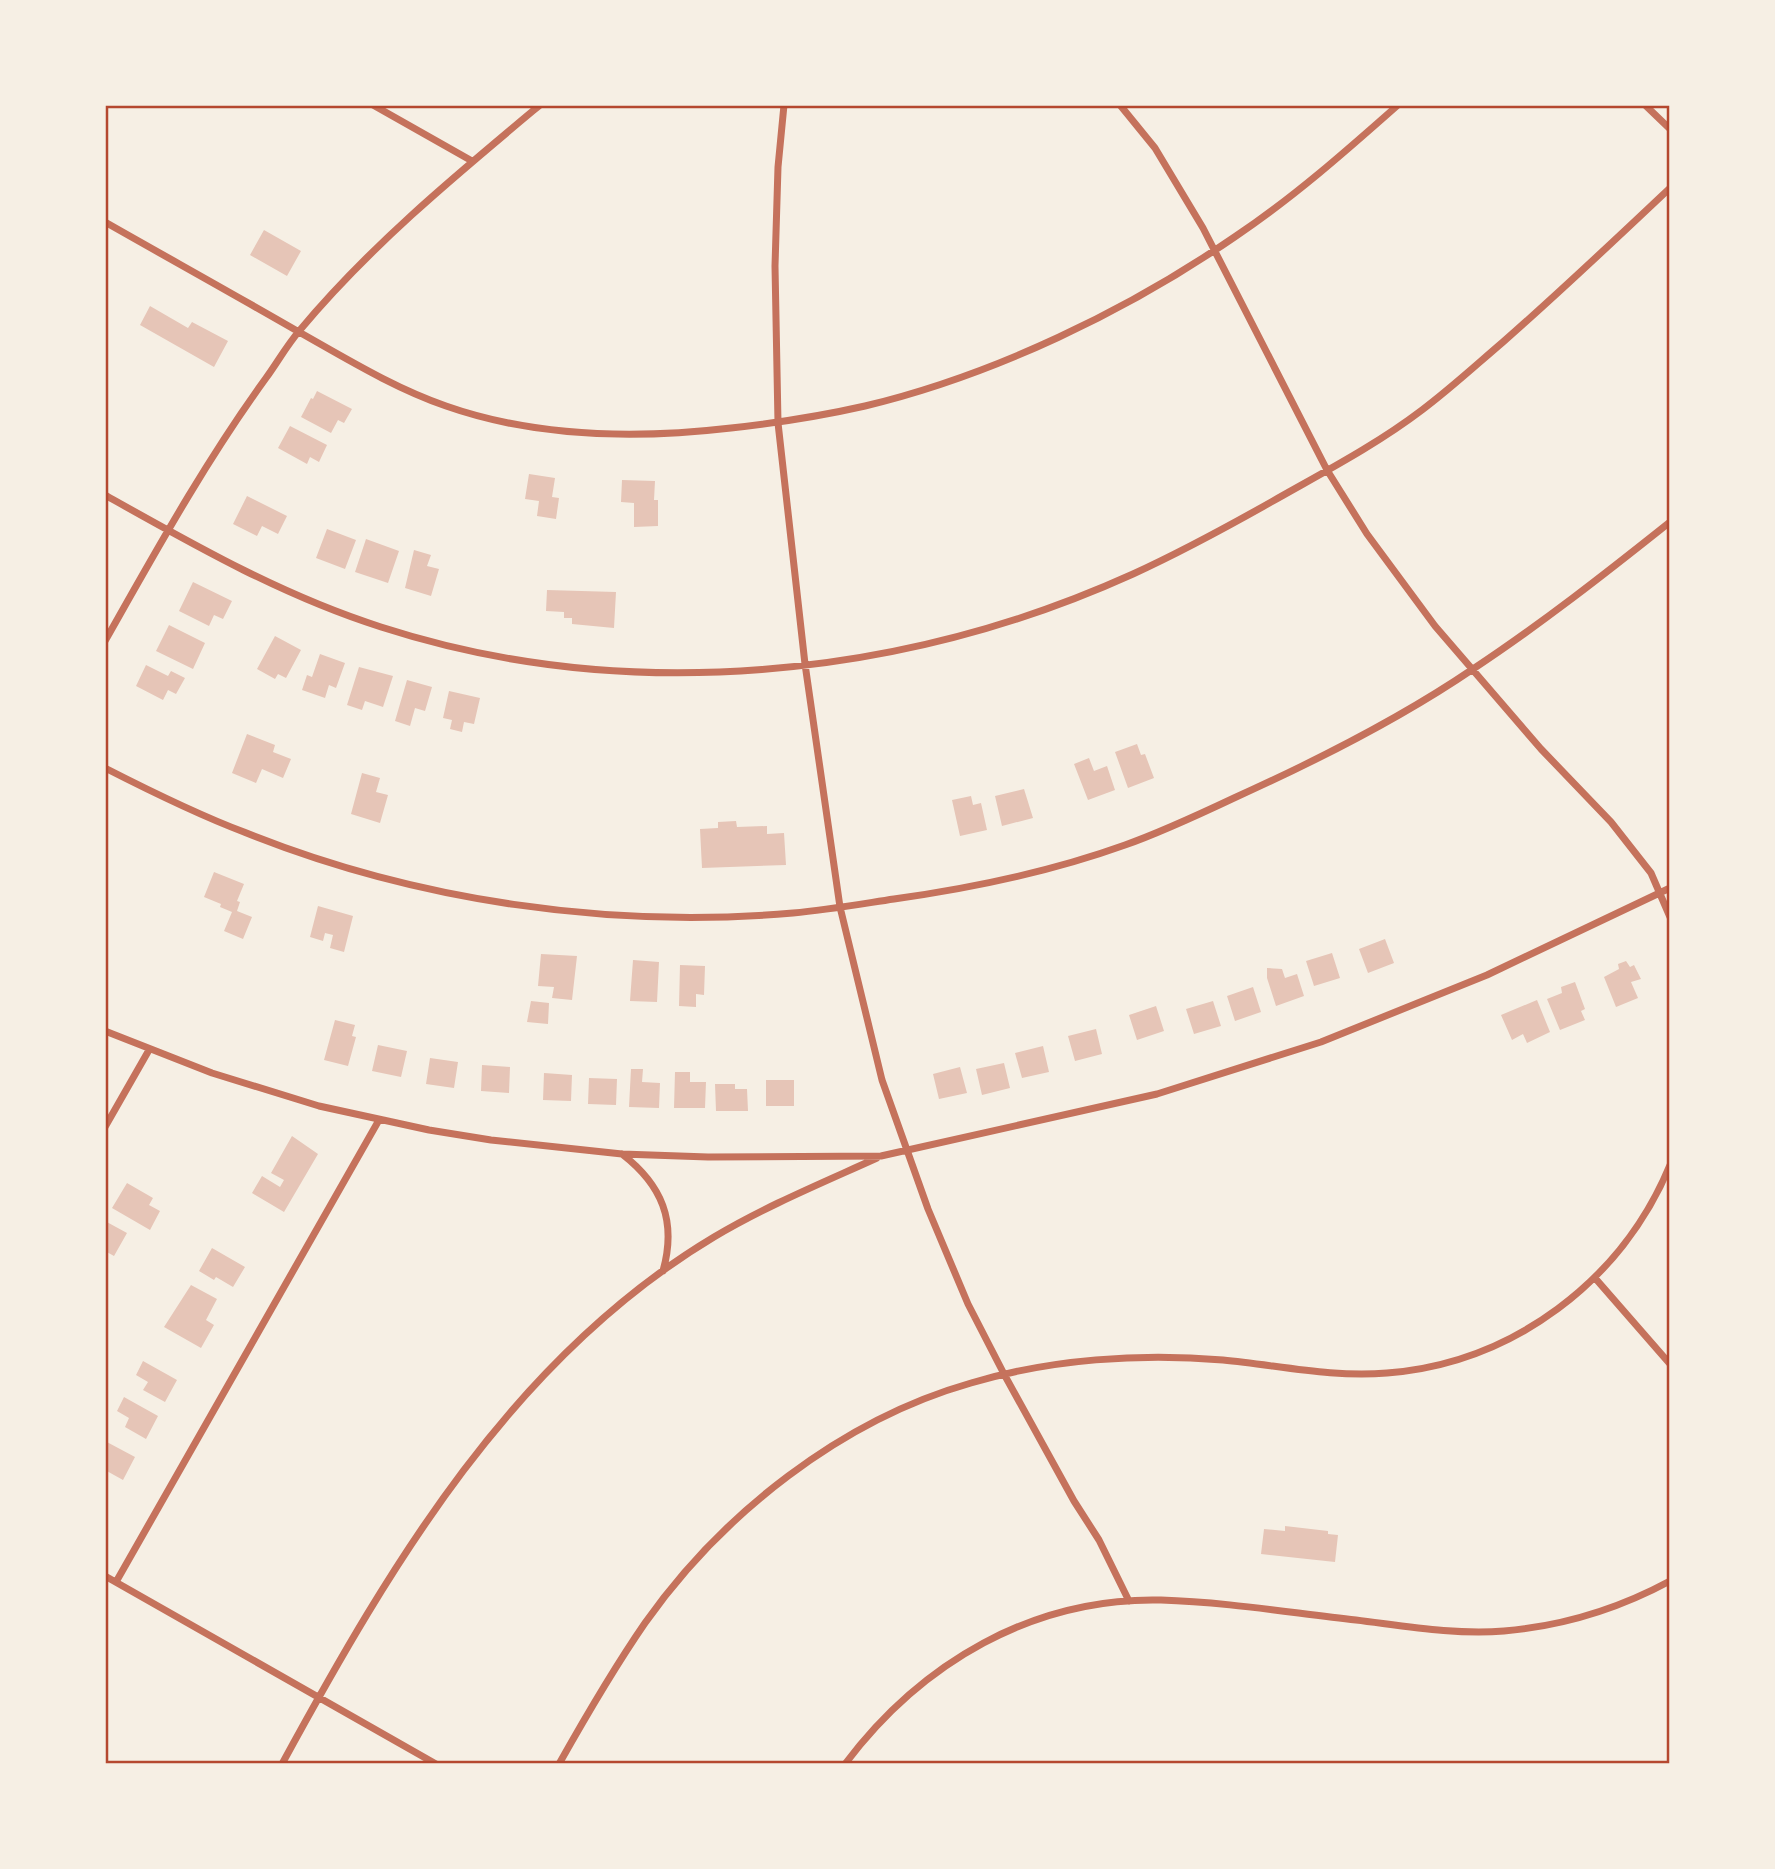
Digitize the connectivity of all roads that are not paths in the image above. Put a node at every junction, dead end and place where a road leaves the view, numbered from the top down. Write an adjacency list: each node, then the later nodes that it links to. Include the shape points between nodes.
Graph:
1 (373, 105): 8 (street)
2 (540, 105): 8 (street)
3 (784, 105): 13 (street, via 775,265)
4 (1120, 105): 11 (street, via 1155,148)
5 (1398, 105): 11 (street, via 1290,197)
6 (1645, 105): 7 (street)
7 (1670, 129)
8 (472, 161): 12 (street, via 360,265)
9 (1670, 188): 14 (street, via 1570,284 1453,385 1392,431)
10 (105, 222): 12 (street)
11 (1214, 250): 13 (street, via 1106,314 1004,361 866,406); 14 (street)
12 (299, 331): 13 (street, via 401,388 448,407 559,432 688,433); 17 (street, via 234,422)
13 (778, 423): 19 (street)
14 (1327, 470): 19 (street, via 1192,546 1066,601 902,650); 20 (street, via 1395,575)
15 (105, 495): 17 (street)
16 (1670, 522): 20 (street)
17 (168, 530): 18 (street); 19 (street, via 312,602 382,627 516,660 635,671 724,671)
18 (105, 641)
19 (805, 664): 24 (street)
20 (1472, 670): 23 (street, via 1611,822 1651,873); 24 (street, via 1324,755 1129,844 1004,881)
21 (105, 768): 24 (street, via 246,834 385,878 486,899 589,912 694,917)
22 (1670, 888): 23 (street)
23 (1661, 894): 25 (street); 30 (street, via 1487,975 1321,1042 1157,1094)
24 (840, 907): 30 (street, via 882,1080)
25 (1670, 917)
26 (105, 1031): 27 (street)
27 (149, 1050): 28 (street, via 265,1090); 29 (street)
28 (379, 1120): 31 (street, via 491,1140); 40 (street)
29 (105, 1127)
30 (906, 1152): 32 (street); 37 (street, via 968,1304)
31 (622, 1154): 32 (street); 34 (street, via 647,1176 664,1205 669,1238)
32 (881, 1156): 34 (street, via 714,1237)
33 (1670, 1165): 35 (street, via 1639,1224)
34 (663, 1272): 42 (street, via 576,1343 485,1441 428,1517)
35 (1595, 1278): 36 (street); 37 (street, via 1513,1338 1467,1358 1418,1370 1350,1374 1156,1357 1069,1363)
36 (1670, 1364)
37 (1004, 1374): 41 (street); 45 (street, via 935,1395 870,1425 804,1466 741,1516 684,1573 646,1622)
38 (105, 1576): 40 (street)
39 (1670, 1581): 41 (street, via 1586,1617 1503,1631 1456,1631 1188,1601)
40 (116, 1582): 42 (street)
41 (1129, 1601): 46 (street, via 1047,1616 969,1650 916,1686)
42 (319, 1696): 43 (street); 44 (street)
43 (282, 1764)
44 (436, 1764)
45 (559, 1764)
46 (845, 1764)

